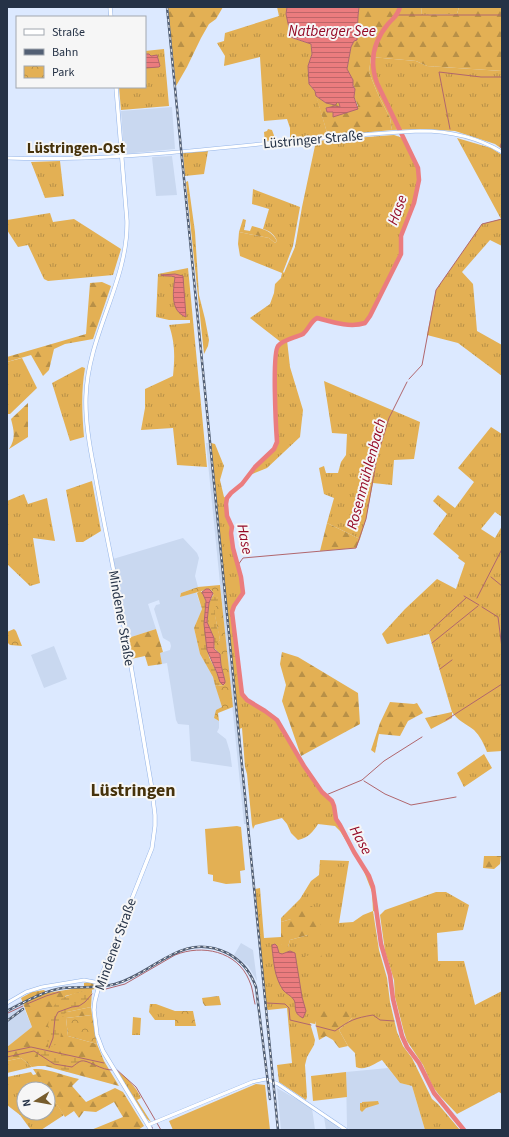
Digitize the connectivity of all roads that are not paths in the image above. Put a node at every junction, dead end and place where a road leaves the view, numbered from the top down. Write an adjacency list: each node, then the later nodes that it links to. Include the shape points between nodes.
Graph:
1 (116, 88): 3 (main road, Mindener Straße)
2 (502, 152): 3 (street, Lüstringer Straße, via 490,145 454,133 405,131)
3 (122, 156): 4 (street, Lüstringer Straße); 5 (main road, Mindener Straße, via 127,221 126,249 90,363 86,413 151,783 155,826 150,855)
4 (7, 158)
5 (100, 983): 6 (street, via 84,980 42,987 26,992); 7 (main road, Mindener Straße, via 94,1015 100,1044 109,1064)
6 (7, 1003)
7 (148, 1125): 8 (main road, Mindener Straße); 9 (street, via 252,1082 266,1080 278,1084)
8 (151, 1130)
9 (346, 1130)

